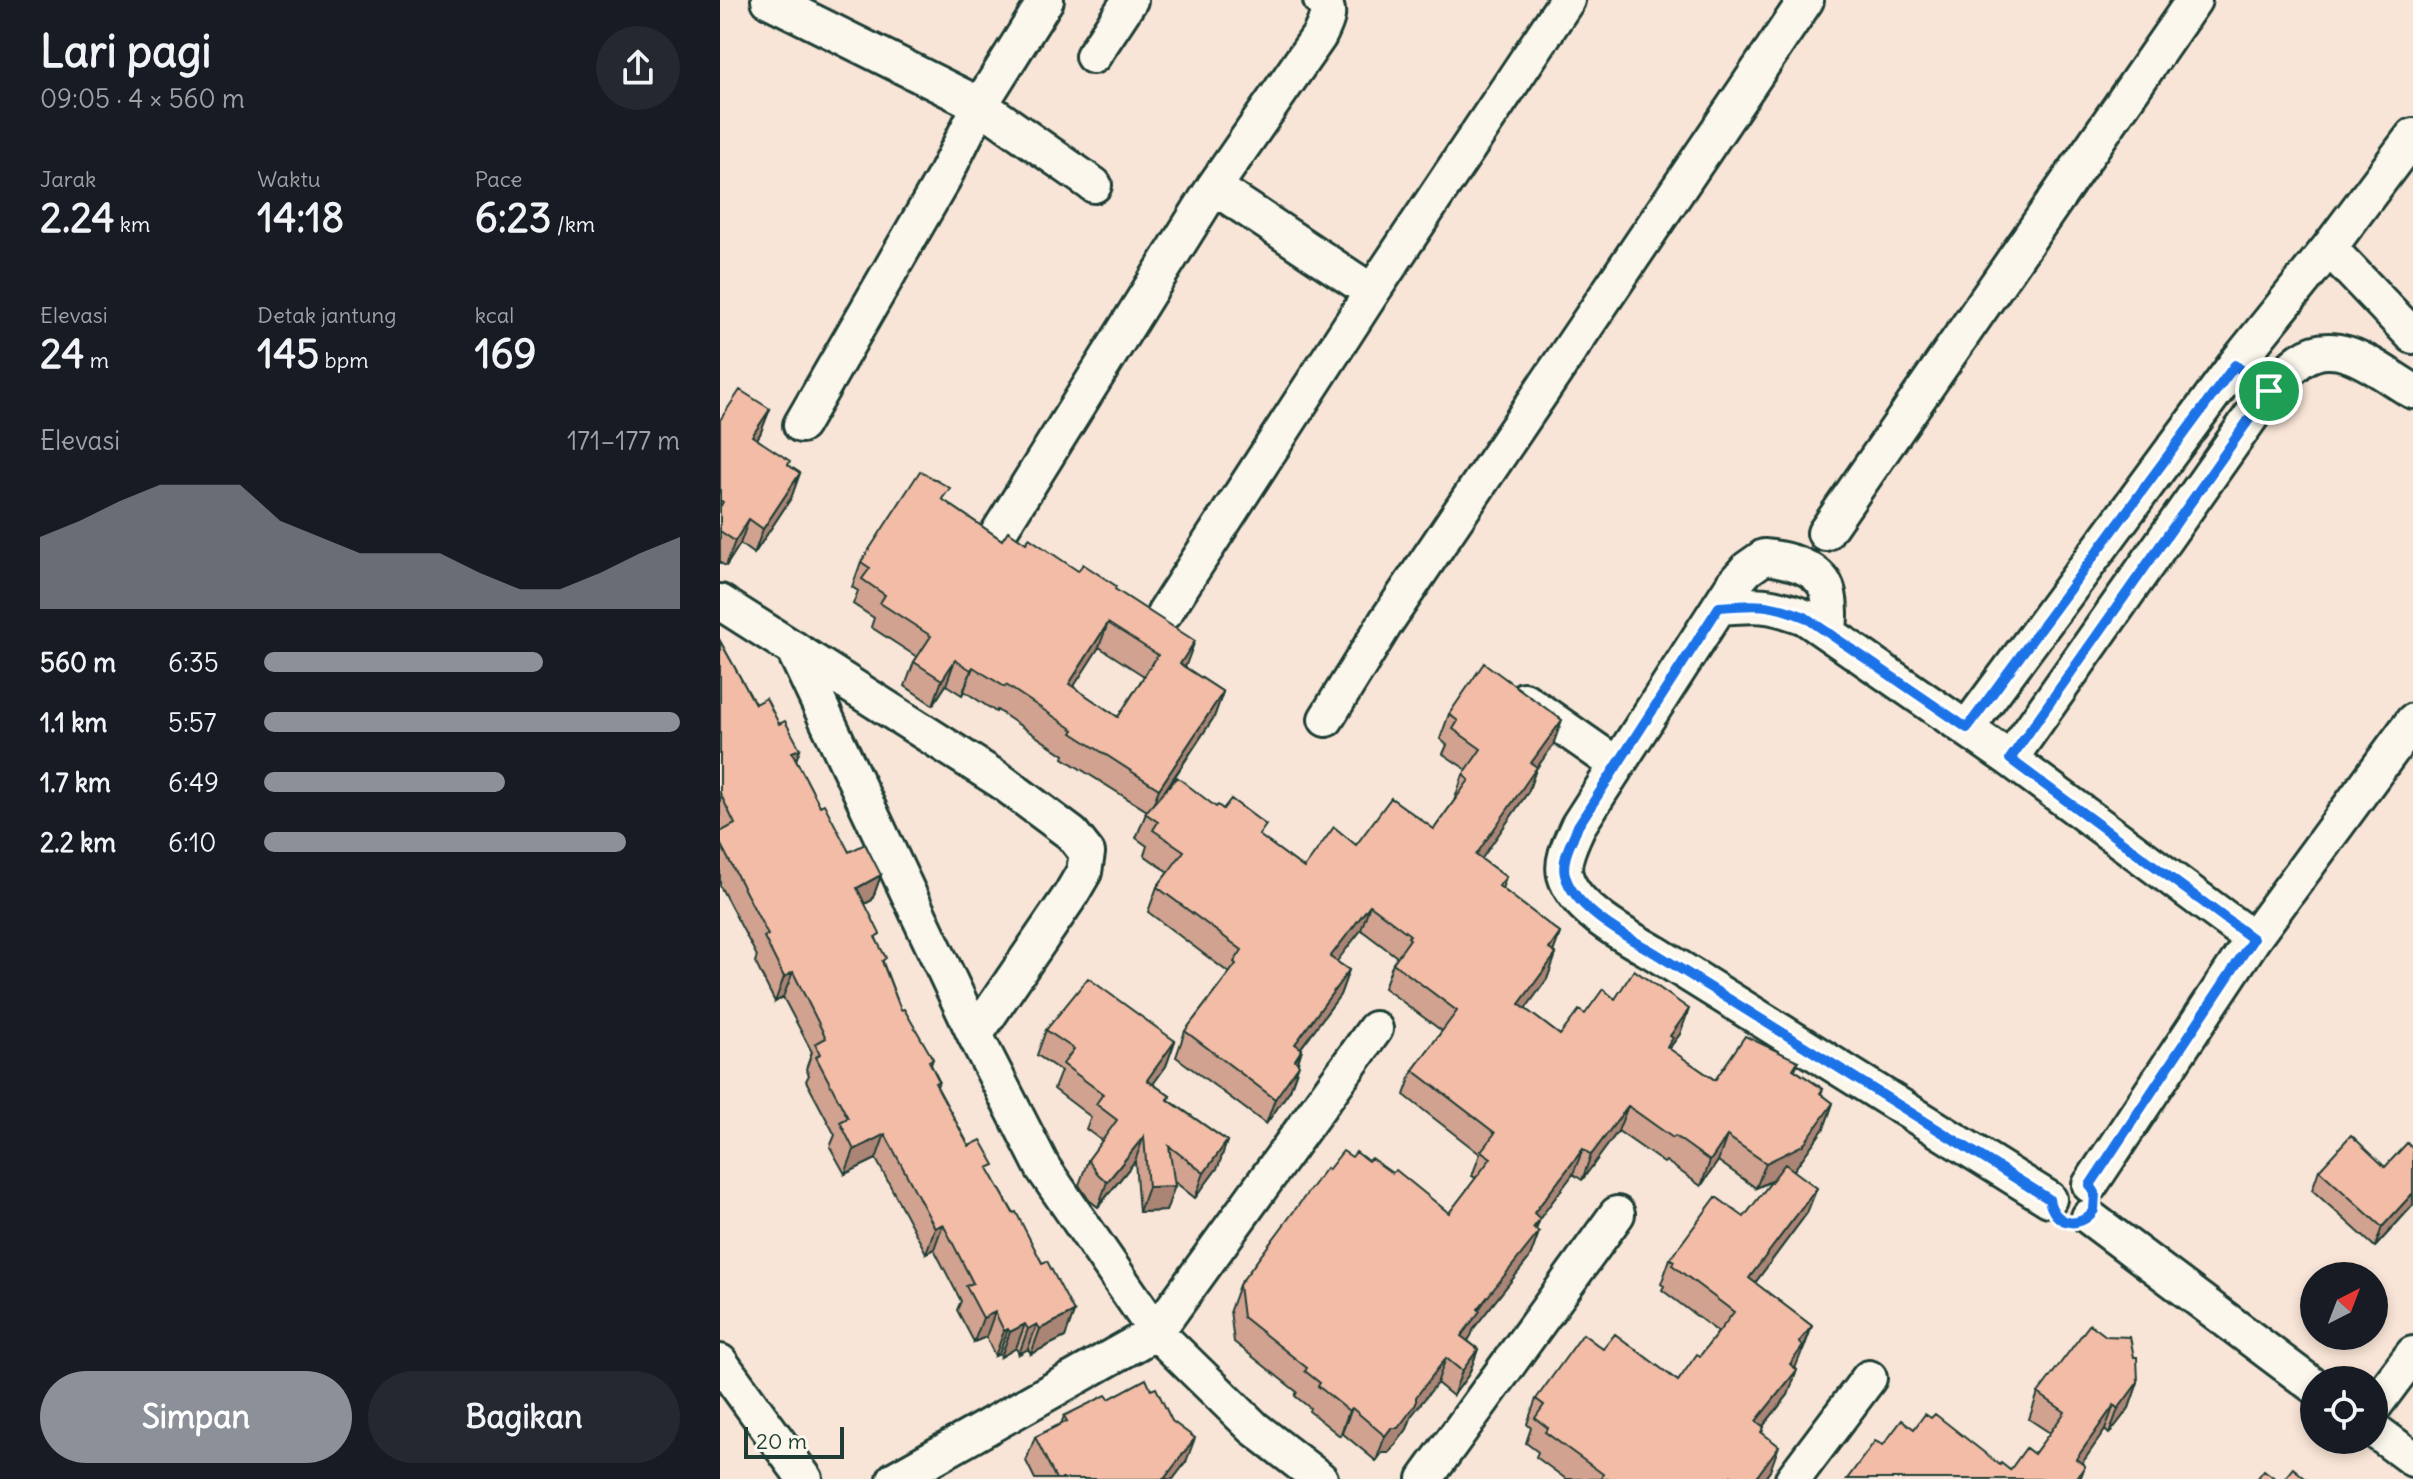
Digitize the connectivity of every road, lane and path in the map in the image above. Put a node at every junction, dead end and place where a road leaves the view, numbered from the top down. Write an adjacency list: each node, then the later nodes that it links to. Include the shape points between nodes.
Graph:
1 (769, 0): 9 (street)
2 (1046, 0): 9 (street)
3 (1130, 0): 8 (street)
4 (1321, 0): 12 (street, via 1328,16 1319,36)
5 (1567, 0): 14 (street)
6 (1806, 0): 28 (street)
7 (2194, 0): 20 (street)
8 (1093, 56)
9 (980, 105): 11 (street); 19 (street)
10 (2413, 136): 13 (street)
11 (1094, 185)
12 (1214, 187): 14 (street); 21 (street)
13 (2329, 248): 15 (street); 16 (street)
14 (1372, 292): 24 (street)
15 (2413, 336)
16 (2235, 365): 18 (street); 30 (street)
17 (2411, 387): 18 (street, via 2362,359 2330,350 2303,359)
18 (2269, 391): 31 (street)
19 (801, 425)
20 (1825, 533)
21 (997, 535)
22 (720, 602): 26 (street)
23 (1719, 607): 25 (street, via 1779,606); 25 (street, via 1747,569 1764,557 1783,559 1800,565 1827,589); 32 (street)
24 (1165, 612)
25 (1829, 632): 30 (street)
26 (793, 647): 35 (street); 35 (street, via 1001,781 1072,834 1087,853 1084,872 1070,896)
27 (1503, 686): 32 (street)
28 (1326, 719)
29 (2413, 721): 33 (street)
30 (1967, 728): 31 (street)
31 (2010, 759): 33 (street)
32 (1617, 765): 36 (street, via 1578,826 1564,873 1572,889 1607,925 2049,1199 2055,1216 2063,1221 2081,1222)
33 (2253, 939): 36 (street)
34 (1375, 1029): 38 (street)
35 (975, 1035): 38 (street, via 1043,1168)
36 (2089, 1201): 41 (street)
37 (1617, 1214): 49 (street)
38 (1156, 1332): 47 (street); 48 (street, via 1254,1428)
39 (2413, 1354): 43 (street)
40 (720, 1362): 46 (street)
41 (2300, 1374)
42 (1869, 1378): 50 (street)
43 (2388, 1387)
44 (2388, 1440): 45 (street)
45 (2413, 1459)
46 (805, 1479)
47 (895, 1479)
48 (1320, 1479)
49 (1425, 1479)
50 (1793, 1479)

